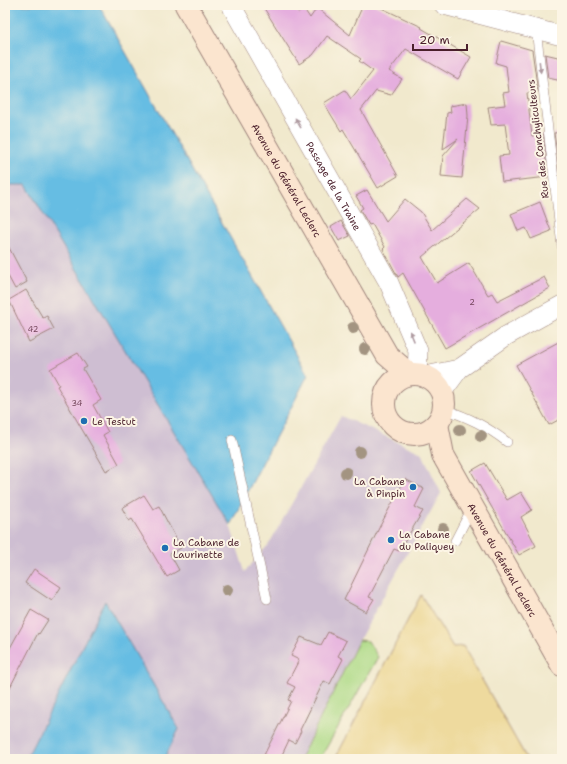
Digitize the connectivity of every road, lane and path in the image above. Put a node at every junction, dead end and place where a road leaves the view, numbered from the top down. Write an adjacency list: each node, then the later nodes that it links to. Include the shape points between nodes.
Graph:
1 (186, 5): 8 (main road, Avenue du Général Leclerc)
2 (231, 5): 10 (street, Passage de la Traine, one-way to 2, via 418,351 389,283)
3 (444, 5): 4 (street)
4 (536, 29): 5 (street); 6 (lane, Rue des Conchyliculteurs, one-way to 6)
5 (562, 36)
6 (562, 246)
7 (562, 305): 9 (street, via 506,336)
8 (386, 355): 10 (main road, Avenue du Général Leclerc); 11 (main road, Avenue du Général Leclerc)
9 (459, 368): 10 (street); 12 (street)
10 (417, 375): 11 (main road, via 398,379); 12 (main road, via 432,379)
11 (388, 388): 13 (main road, via 384,404 389,421 400,431)
12 (441, 409): 13 (main road, via 422,434); 15 (lane, via 466,416 488,427); 16 (main road, Avenue du Général Leclerc)
13 (413, 435): 16 (main road, Avenue du Général Leclerc)
14 (232, 440): 19 (lane)
15 (507, 442)
16 (443, 454): 17 (main road, Avenue du Général Leclerc)
17 (473, 507): 18 (lane); 20 (main road, Avenue du Général Leclerc)
18 (455, 541)
19 (267, 599)
20 (562, 665)

